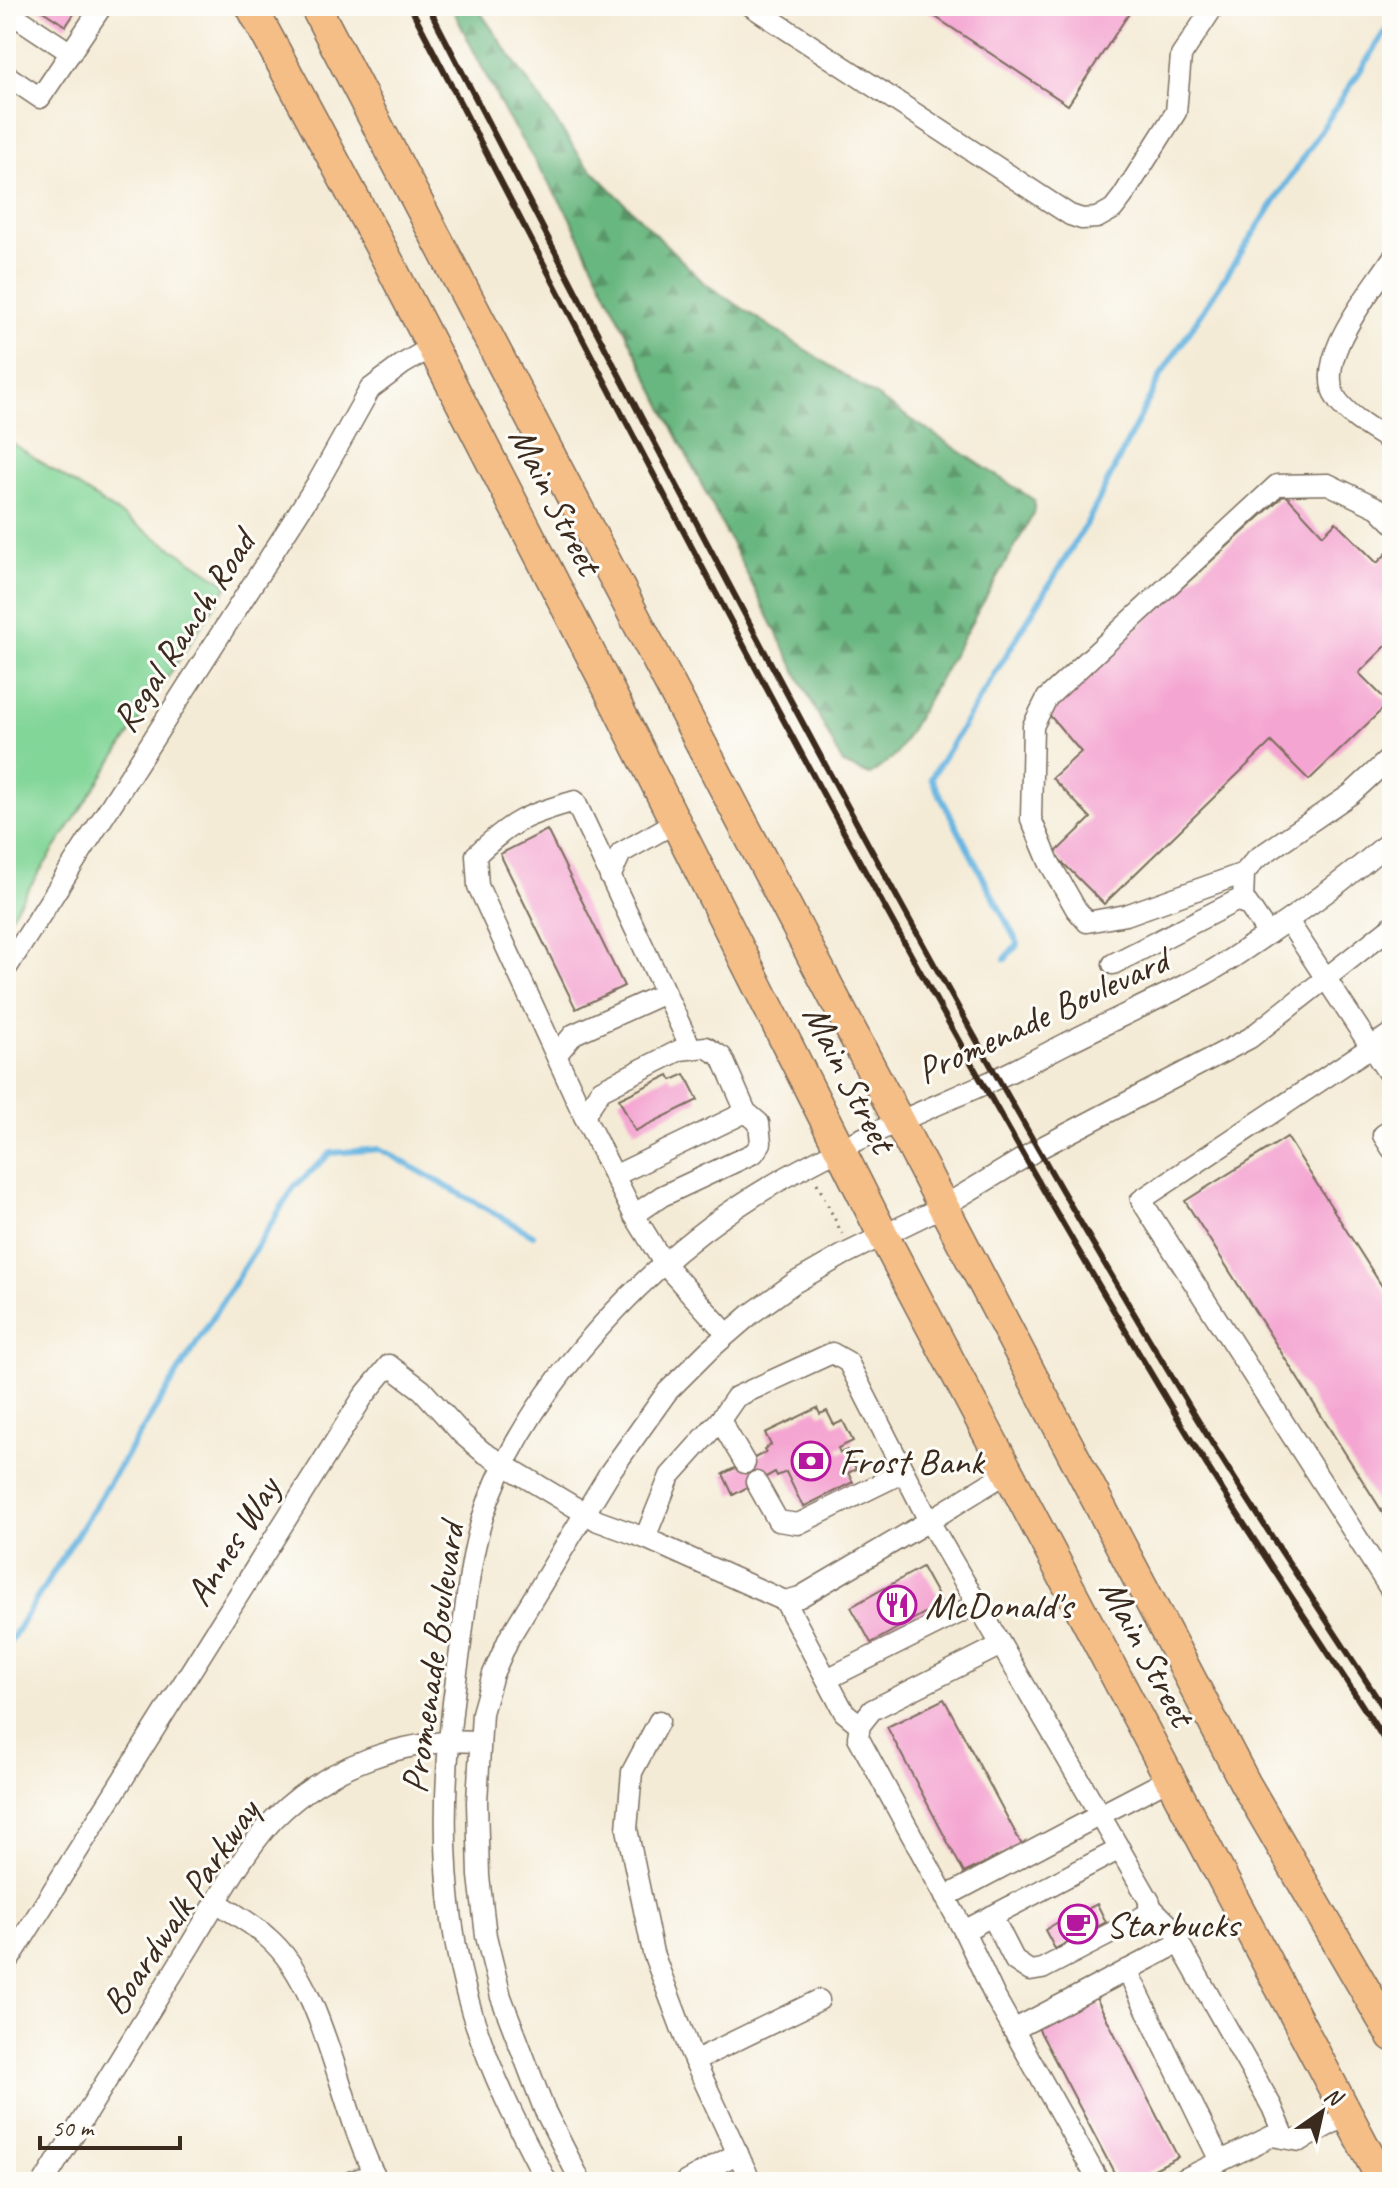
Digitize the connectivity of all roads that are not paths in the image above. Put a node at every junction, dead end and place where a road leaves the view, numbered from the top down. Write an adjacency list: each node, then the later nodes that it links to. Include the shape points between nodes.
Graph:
1 (102, 6): 7 (street)
2 (251, 6): 10 (highway, Main Street)
3 (315, 6): 33 (highway, Main Street)
4 (751, 6): 5 (street, via 1082,219 1113,209 1163,134 1176,112 1181,56)
5 (1214, 6)
6 (6, 10): 7 (street)
7 (71, 53): 8 (street, via 40,98)
8 (6, 75)
9 (1389, 271): 11 (street, via 1339,342 1330,379 1337,399 1351,415)
10 (432, 347): 14 (highway, Main Street); 23 (street, Regal Ranch Road, via 370,389 318,482)
11 (1392, 442)
12 (1392, 522): 16 (street, via 1378,508 1328,484 1277,485 1047,698 1033,726 1031,819 1049,862 1087,922 1126,915)
13 (1392, 756): 16 (street, via 1351,794 1256,859)
14 (676, 822): 17 (street, via 621,853); 35 (highway, Main Street)
15 (1392, 839): 19 (street, Promenade Boulevard)
16 (1244, 873): 18 (street)
17 (610, 877): 25 (street); 29 (street, via 575,801 530,814 476,855 478,886)
18 (1243, 903): 21 (street); 22 (street, via 1236,901)
19 (1288, 921): 21 (street, Promenade Boulevard); 24 (street)
20 (1392, 926): 24 (street, Promenade Boulevard)
21 (1268, 934): 33 (street, Promenade Boulevard, via 1196,979 984,1084)
22 (1113, 964)
23 (6, 969)
24 (1327, 978): 28 (street); 38 (street, Promenade Boulevard, via 1250,1038 1040,1148)
25 (665, 993): 27 (street); 29 (street, via 574,1034)
26 (1392, 1033): 28 (street)
27 (691, 1048): 31 (street, via 706,1047 722,1057); 32 (street, via 601,1090)
28 (1372, 1048): 30 (street); 52 (street, via 1141,1200)
29 (557, 1054): 32 (street)
30 (1392, 1079)
31 (746, 1112): 37 (street); 39 (street, via 759,1123 761,1143 754,1153 662,1196)
32 (584, 1116): 37 (street)
33 (897, 1120): 35 (street, Promenade Boulevard); 38 (highway, Main Street)
34 (1392, 1129): 36 (street, via 1383,1135)
35 (841, 1148): 40 (highway, Main Street); 41 (street, Promenade Boulevard, via 750,1198)
36 (1392, 1149)
37 (614, 1176): 39 (street)
38 (944, 1206): 40 (street, Promenade Boulevard); 74 (highway, Main Street, via 1245,1783)
39 (634, 1215): 41 (street)
40 (883, 1235): 42 (street, Promenade Boulevard, via 794,1283); 47 (highway, Main Street)
41 (665, 1265): 42 (street); 45 (street, Promenade Boulevard, via 576,1355)
42 (727, 1334): 49 (street, Promenade Boulevard, via 667,1392)
43 (720, 1420): 44 (street); 46 (street, via 736,1397 832,1353 848,1362); 51 (street, via 670,1476)
44 (745, 1463)
45 (504, 1466): 49 (street, Annes Way); 59 (street, Promenade Boulevard, via 477,1536); 70 (street, Annes Way, via 389,1365 363,1397)
46 (904, 1472): 48 (street, via 798,1524 778,1521); 50 (street)
47 (1008, 1472): 50 (street); 61 (highway, Main Street)
48 (756, 1482)
49 (584, 1513): 51 (street, Annes Way); 60 (street, Promenade Boulevard, via 509,1638 482,1713)
50 (929, 1521): 53 (street); 54 (street)
51 (645, 1538): 53 (street, Annes Way)
52 (1392, 1592)
53 (785, 1601): 56 (street)
54 (977, 1604): 55 (street); 56 (street)
55 (1001, 1645): 58 (street, via 872,1710); 62 (street)
56 (827, 1679): 58 (street, via 844,1712)
57 (659, 1721): 75 (street, via 632,1772 627,1829 653,1953)
58 (860, 1725): 64 (street, via 858,1737)
59 (447, 1740): 60 (street, Boardwalk Parkway); 65 (street, Boardwalk Parkway, via 380,1755 304,1794 274,1819); 83 (street, Promenade Boulevard, via 447,1867 458,1958 491,2068)
60 (480, 1742): 84 (street, Promenade Boulevard, via 478,1846 486,1936 520,2054)
61 (1169, 1779): 62 (street); 76 (highway, Main Street)
62 (1100, 1815): 63 (street); 64 (street)
63 (1120, 1849): 66 (street); 67 (street)
64 (945, 1897): 68 (street)
65 (216, 1902): 80 (street, via 269,1938 289,1961 308,1996); 81 (street, Boardwalk Parkway)
66 (1149, 1905): 67 (street, via 1148,1914 1030,1971 1015,1961); 69 (street, via 1179,1935)
67 (992, 1916): 68 (street)
68 (964, 1931): 73 (street)
69 (1179, 1943): 71 (street); 77 (street)
70 (6, 1965)
71 (1127, 1970): 73 (street); 79 (street)
72 (819, 2000): 75 (street)
73 (1013, 2030): 87 (street)
74 (1392, 2036)
75 (694, 2061): 78 (street)
76 (1347, 2115): 77 (street, via 1300,2141); 89 (highway, Main Street)
77 (1285, 2138): 79 (street, via 1272,2136)
78 (738, 2153): 85 (street); 86 (street)
79 (1220, 2161): 88 (street)
80 (376, 2178): 82 (street)
81 (44, 2182)
82 (350, 2182)
83 (547, 2182)
84 (581, 2182)
85 (685, 2182)
86 (751, 2182)
87 (1099, 2182)
88 (1178, 2182)
89 (1383, 2182)

